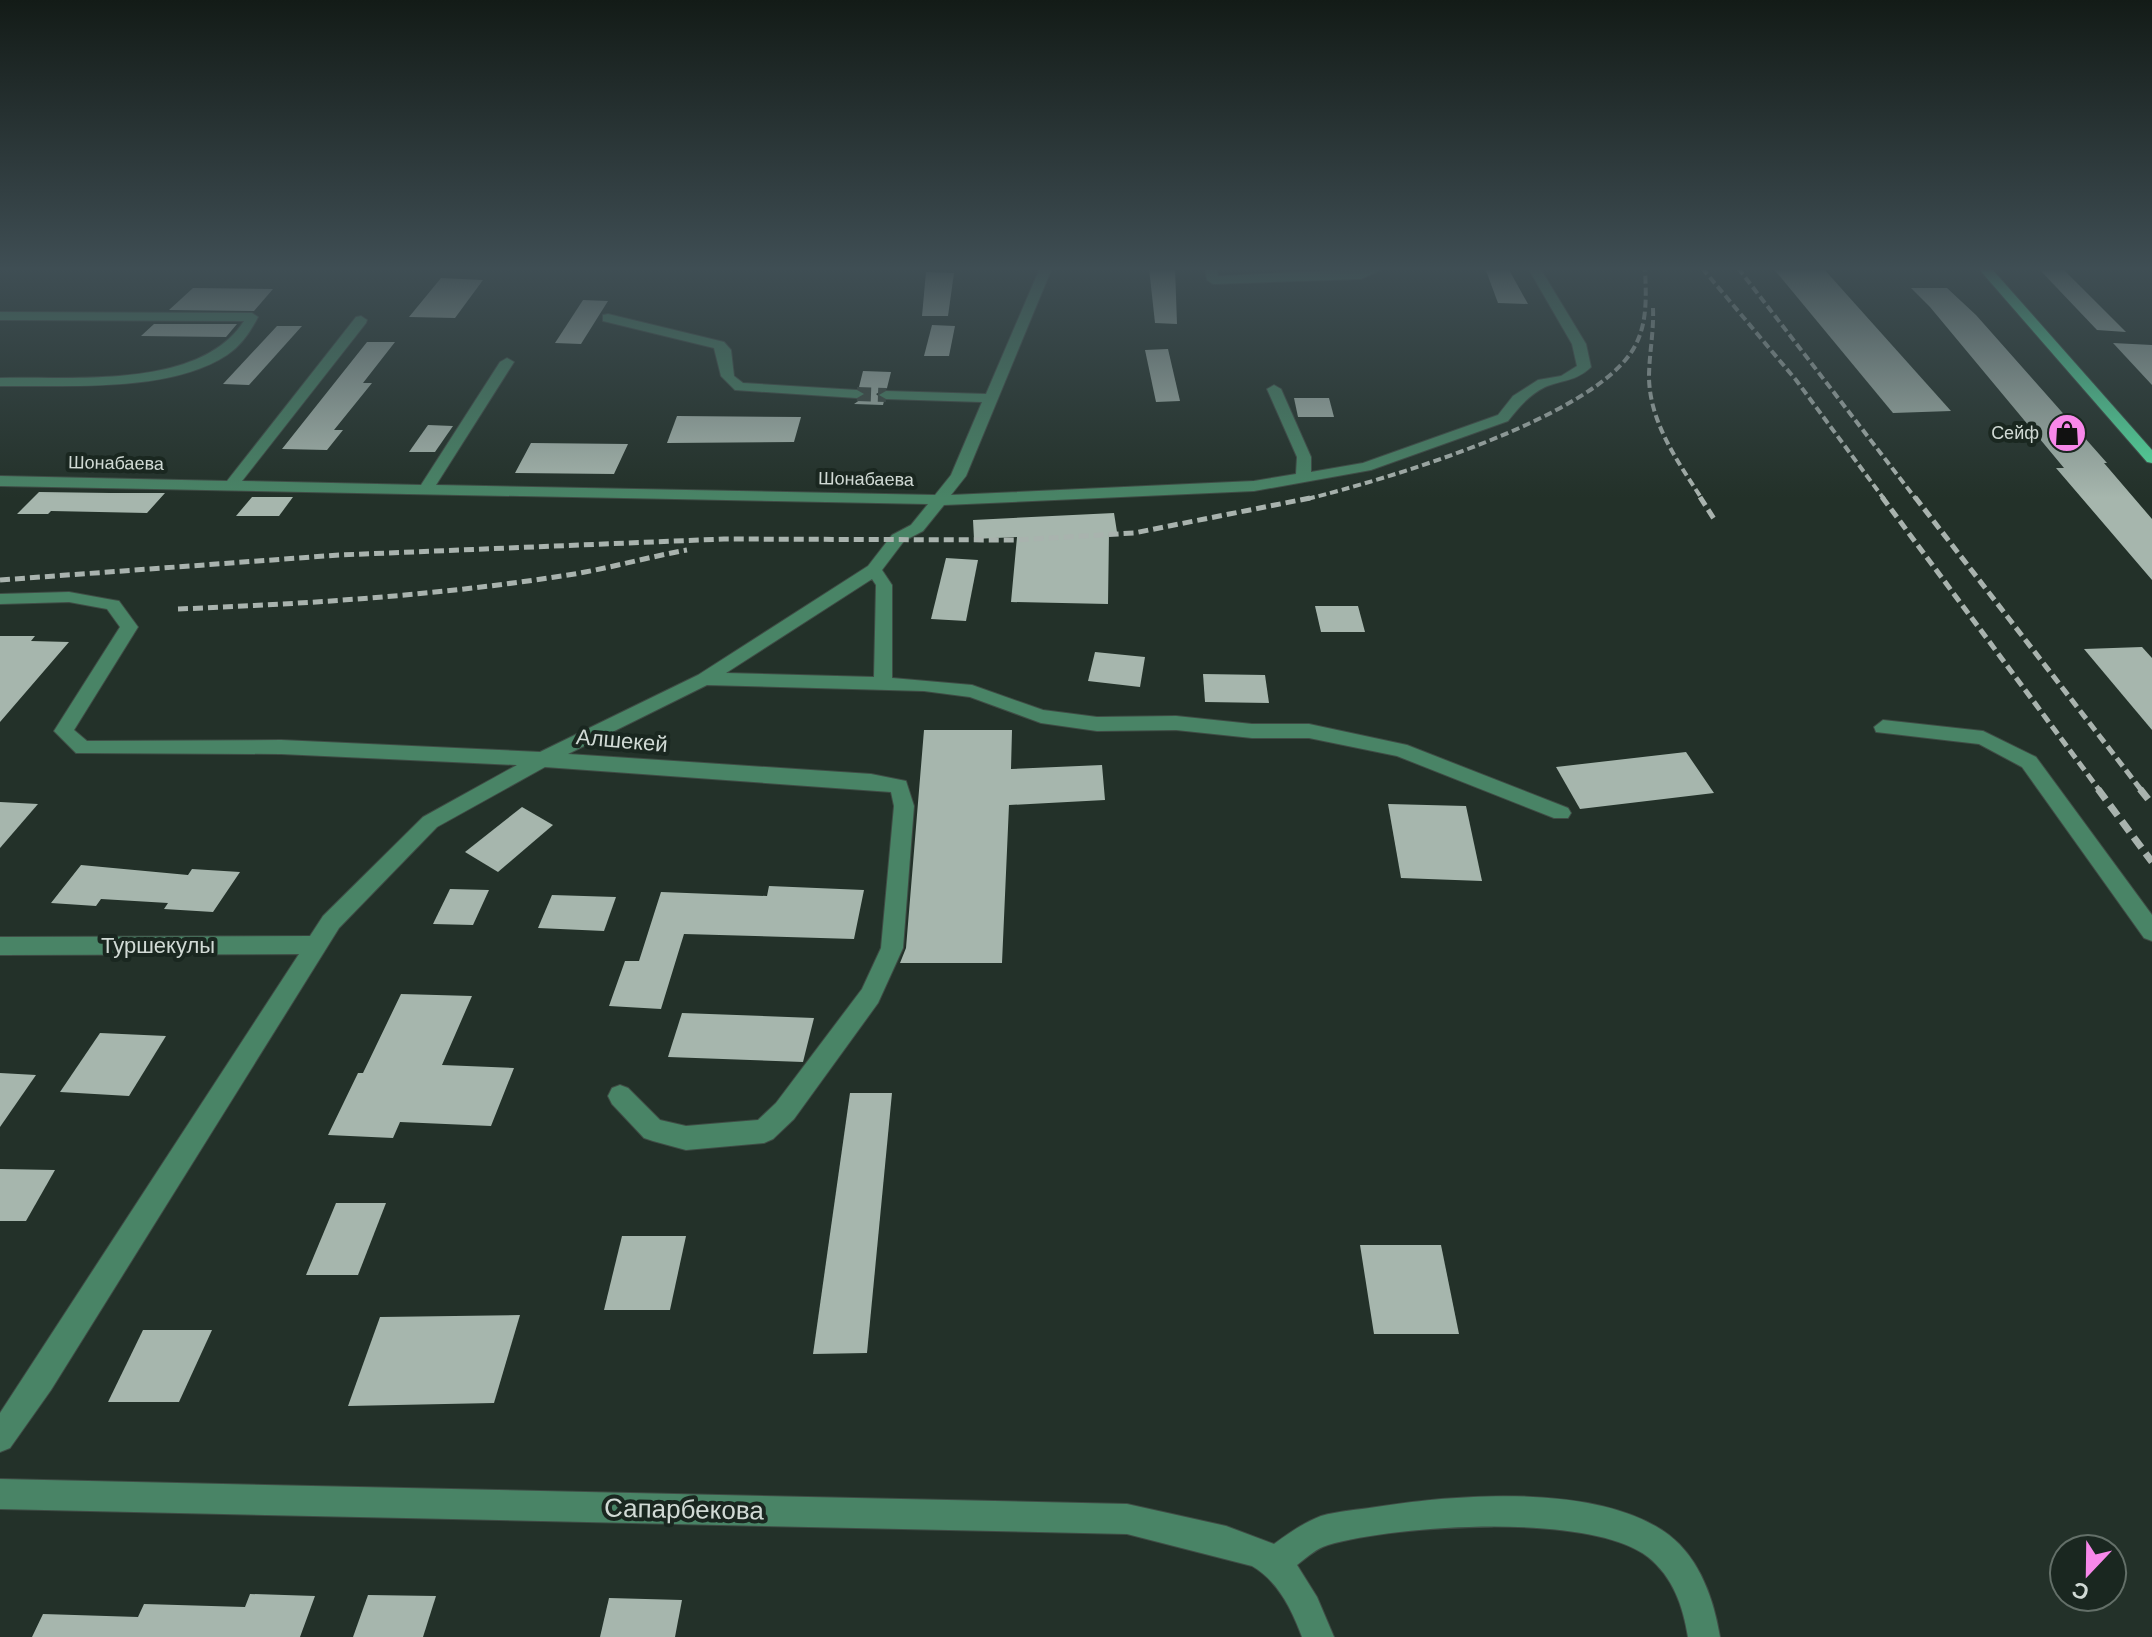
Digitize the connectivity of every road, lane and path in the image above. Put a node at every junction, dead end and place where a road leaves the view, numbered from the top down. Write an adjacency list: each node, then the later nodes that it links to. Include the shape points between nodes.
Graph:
1 (230, 344): 8 (street, via 222,354 168,371)
2 (342, 344): 16 (street)
3 (717, 344): 10 (street, via 724,350 729,381 740,387)
4 (1014, 344): 12 (street)
5 (1579, 344): 14 (street, Шонабаева, via 1584,367 1565,379 1543,383 1518,399 1503,418 1366,467)
6 (2051, 344): 13 (main road)
7 (507, 362): 17 (street)
8 (0, 382)
9 (1274, 389): 14 (street, via 1301,447)
10 (857, 394)
11 (886, 395): 12 (street)
12 (992, 398): 18 (street, via 958,476)
13 (2152, 459)
14 (1304, 478): 18 (street, Шонабаева, via 1254,486)
15 (0, 481): 16 (street, Шонабаева)
16 (231, 486): 17 (street, Шонабаева)
17 (426, 489): 18 (street, Шонабаева)
18 (941, 500): 19 (street, via 917,528 898,538)
19 (874, 570): 21 (street); 22 (street, via 884,585)
20 (0, 599): 24 (street, Алшекей, via 69,597 113,605 129,627 63,731 83,748 192,745)
21 (704, 679): 22 (street); 24 (street)
22 (883, 684): 25 (street, via 972,691 1041,716 1097,724 1309,731 1400,750)
23 (1883, 727): 26 (street, via 1983,738 2029,762)
24 (546, 758): 27 (street, via 430,822 331,922); 29 (street, Алшекей, via 871,781 899,786 904,806 892,948 870,996 785,1111 764,1131 686,1138 653,1130)
25 (1561, 813)
26 (2152, 932)
27 (317, 945): 28 (street, Туршекулы); 30 (street)
28 (0, 946)
29 (620, 1096)
30 (0, 1438)
31 (0, 1494): 32 (street, Сапарбекова, via 1127,1519 1231,1543)
32 (1275, 1562): 33 (street, via 1309,1612); 34 (street, via 1320,1532 1413,1515 1519,1512 1607,1521 1647,1538 1681,1568 1701,1609)
33 (1318, 1637)
34 (1704, 1637)

